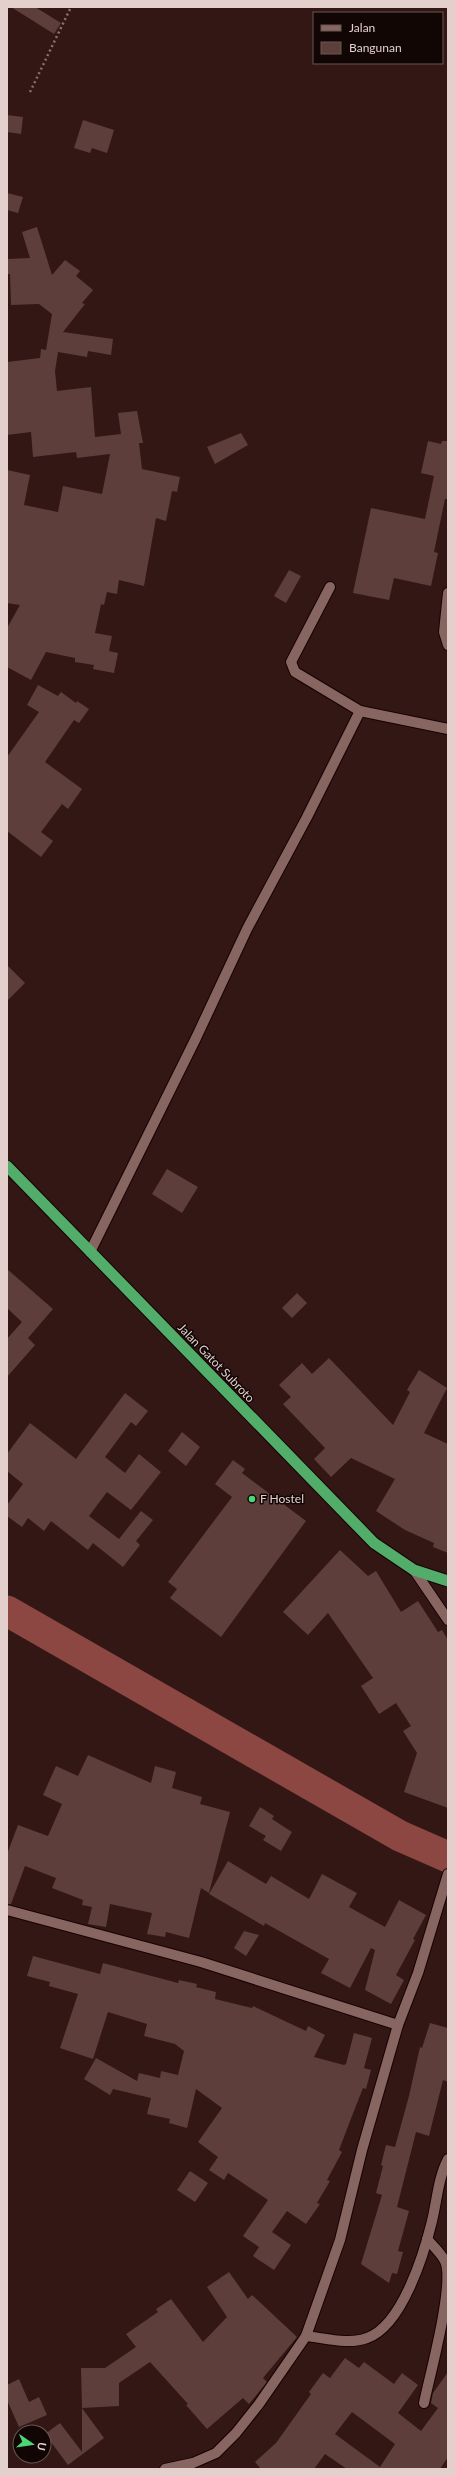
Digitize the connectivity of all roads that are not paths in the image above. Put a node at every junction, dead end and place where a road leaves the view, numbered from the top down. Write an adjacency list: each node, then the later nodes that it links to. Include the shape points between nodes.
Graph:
1 (330, 587): 4 (street, via 291,662 295,672)
2 (448, 593): 3 (street, via 444,632)
3 (448, 645)
4 (360, 711): 5 (street); 7 (street, via 247,929 190,1052)
5 (448, 729)
6 (7, 1166): 7 (highway, Jalan Gatot Subroto)
7 (90, 1252): 8 (highway, Jalan Gatot Subroto, via 374,1543)
8 (414, 1570): 9 (highway, Jalan Gatot Subroto); 10 (street)
9 (448, 1581)
10 (448, 1620)
11 (448, 1874): 13 (street, via 418,1973)
12 (7, 1910): 13 (street, via 200,1962)
13 (398, 2025): 16 (street, via 362,2150 340,2240)
14 (448, 2159): 15 (street, via 440,2181)
15 (427, 2239): 16 (street, via 401,2302 389,2321 378,2332 367,2338 350,2341); 17 (street, via 444,2260 448,2271 443,2313)
16 (306, 2336): 18 (street, via 236,2433 216,2453 193,2463)
17 (424, 2402)
18 (165, 2469)

